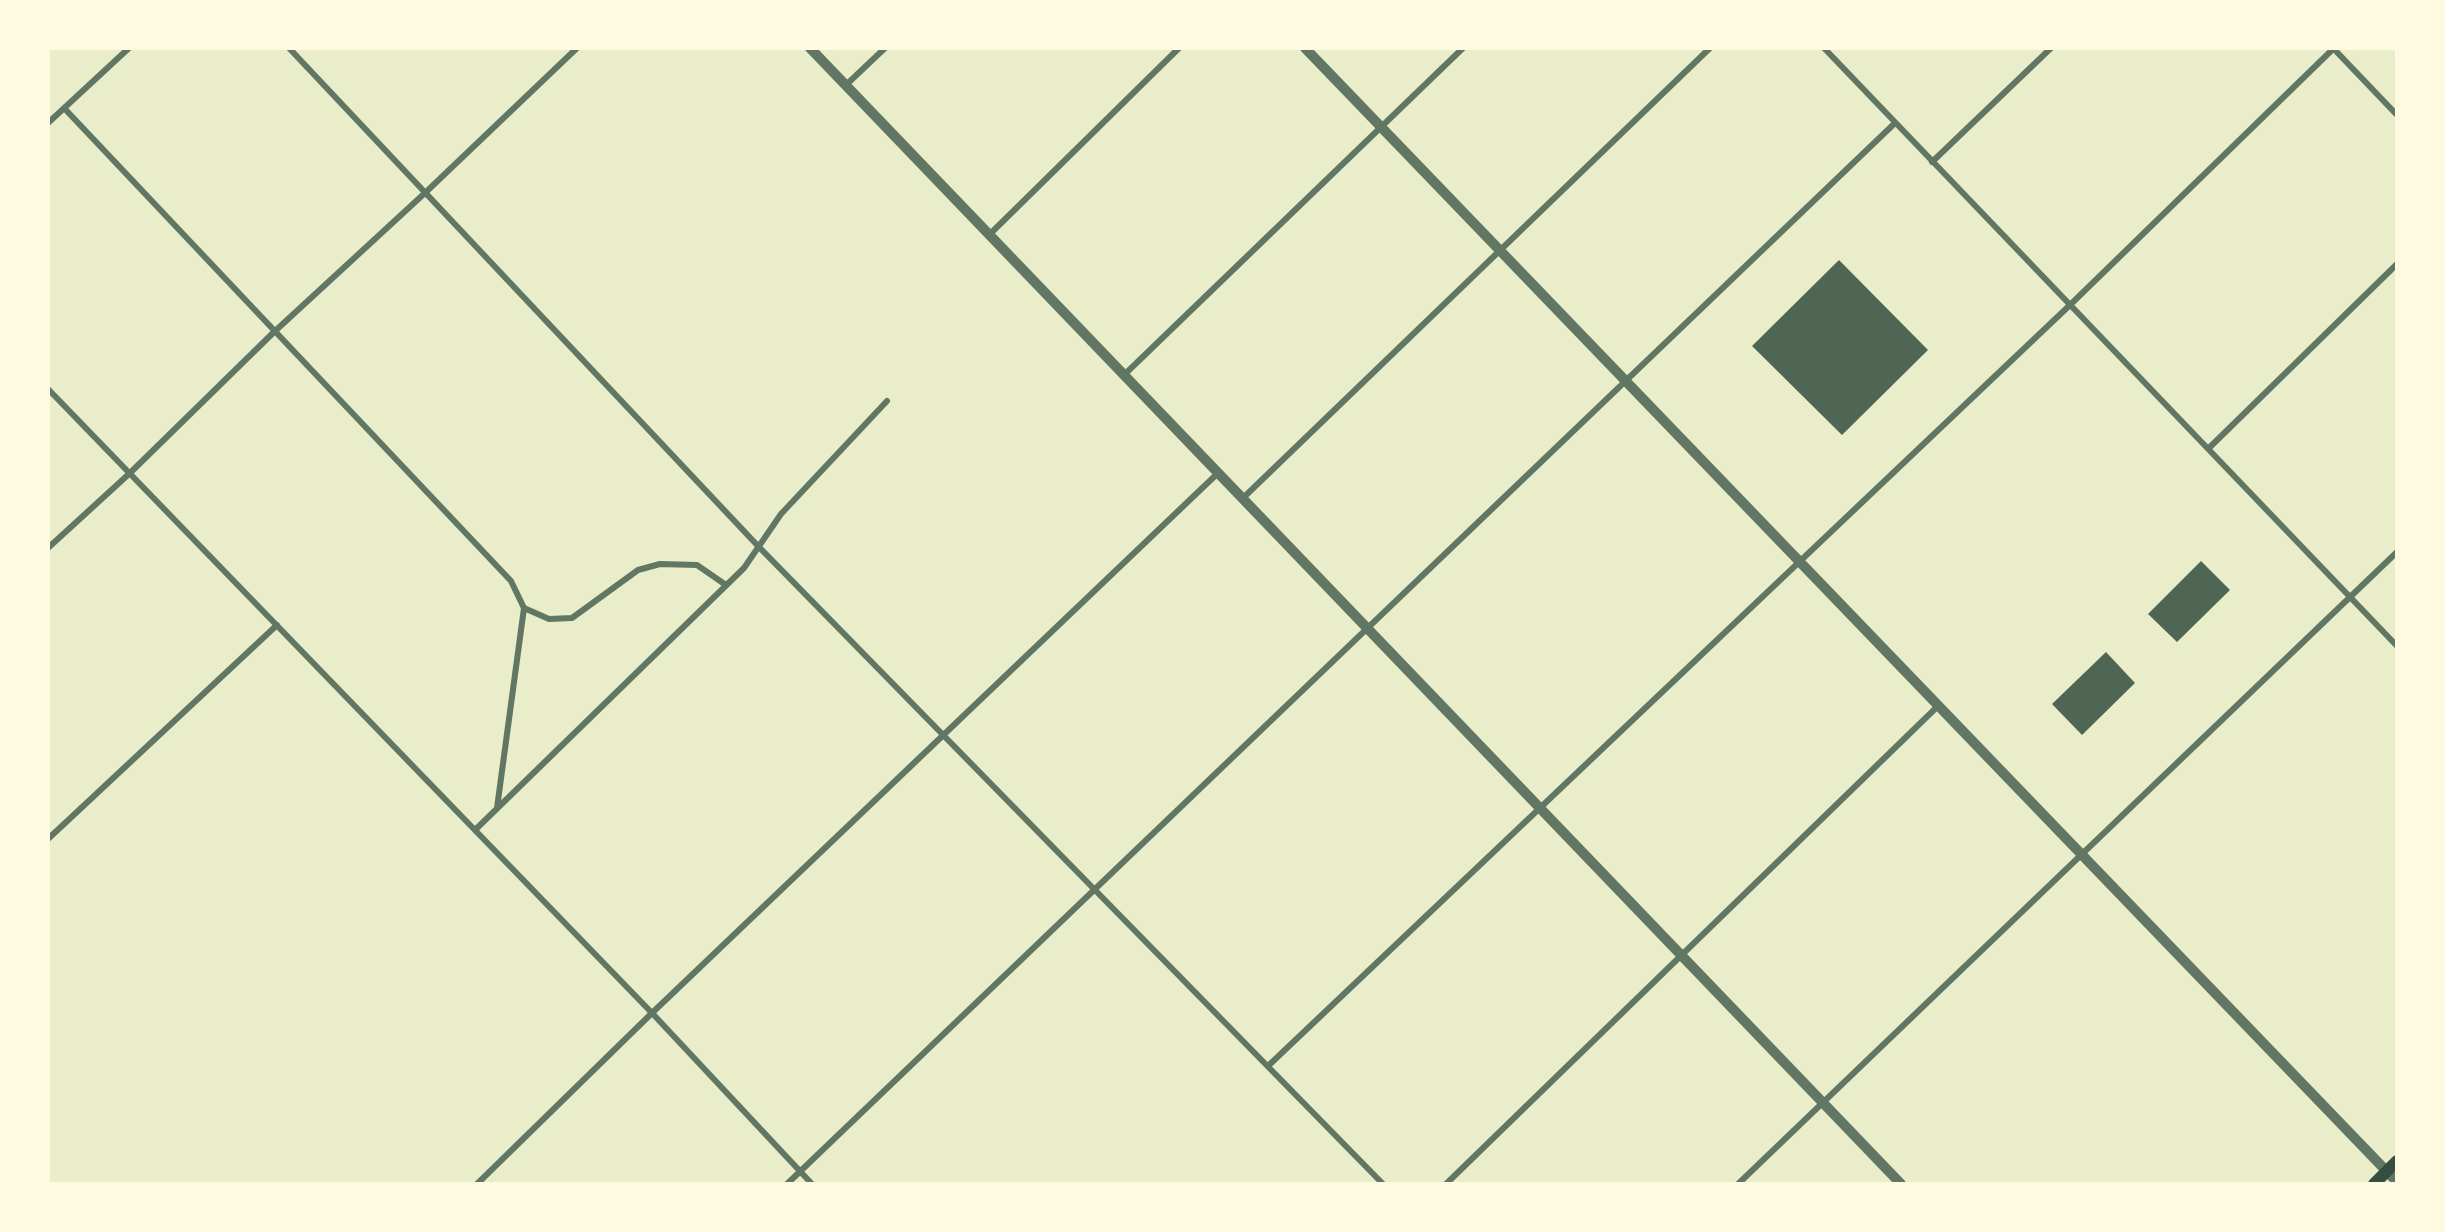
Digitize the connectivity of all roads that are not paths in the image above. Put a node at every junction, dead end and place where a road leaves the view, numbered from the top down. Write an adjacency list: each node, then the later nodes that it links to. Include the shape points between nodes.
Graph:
1 (129, 48): 14 (street)
2 (290, 48): 20 (street)
3 (577, 48): 20 (street)
4 (810, 48): 13 (street)
5 (885, 48): 13 (street)
6 (1179, 48): 21 (street)
7 (1305, 48): 18 (street)
8 (1463, 48): 18 (street)
9 (1710, 48): 22 (street)
10 (1824, 48): 17 (street)
11 (2052, 48): 19 (street)
12 (2334, 48): 15 (street); 24 (street)
13 (846, 86): 21 (street)
14 (64, 108): 16 (street); 25 (street)
15 (2397, 115)
16 (48, 123)
17 (1895, 123): 19 (street); 27 (street)
18 (1381, 127): 22 (street); 26 (street)
19 (1932, 162): 24 (street)
20 (426, 192): 25 (street); 34 (street)
21 (989, 235): 26 (street)
22 (1500, 249): 27 (street); 33 (street)
23 (2397, 264): 30 (street)
24 (2070, 305): 30 (street); 37 (street)
25 (274, 332): 31 (street); 40 (street, via 511,581)
26 (1124, 375): 32 (street)
27 (1627, 380): 37 (street); 42 (street)
28 (48, 389): 31 (street)
29 (887, 402): 34 (street, via 781,514)
30 (2209, 448): 39 (street)
31 (130, 473): 35 (street); 41 (street)
32 (1218, 473): 33 (street); 45 (street)
33 (1242, 499): 42 (street)
34 (759, 546): 38 (street); 45 (street)
35 (48, 548)
36 (2397, 552): 39 (street)
37 (1800, 561): 44 (street); 47 (street)
38 (726, 585): 40 (street, via 697,565 660,564 638,570 572,618 549,619); 46 (street)
39 (2349, 597): 43 (street); 50 (street)
40 (524, 608): 46 (street)
41 (277, 625): 48 (street); 49 (street)
42 (1367, 628): 47 (street); 51 (street)
43 (2397, 646)
44 (1938, 706): 50 (street); 52 (street)
45 (944, 734): 51 (street); 53 (street)
46 (497, 808): 48 (street)
47 (1539, 808): 52 (street); 54 (street)
48 (475, 830): 53 (street)
49 (48, 839)
50 (2081, 854): 55 (street); 57 (street)
51 (1095, 889): 54 (street); 58 (street)
52 (1681, 955): 55 (street); 64 (street)
53 (652, 1013): 58 (street); 60 (street)
54 (1268, 1066): 63 (street)
55 (1822, 1102): 65 (street); 66 (street)
56 (2397, 1161): 57 (main road)
57 (2387, 1171): 59 (street); 67 (main road)
58 (800, 1172): 61 (street); 62 (street)
59 (2397, 1182)
60 (477, 1184)
61 (787, 1184)
62 (812, 1184)
63 (1383, 1184)
64 (1446, 1184)
65 (1738, 1184)
66 (1901, 1184)
67 (2374, 1184)

